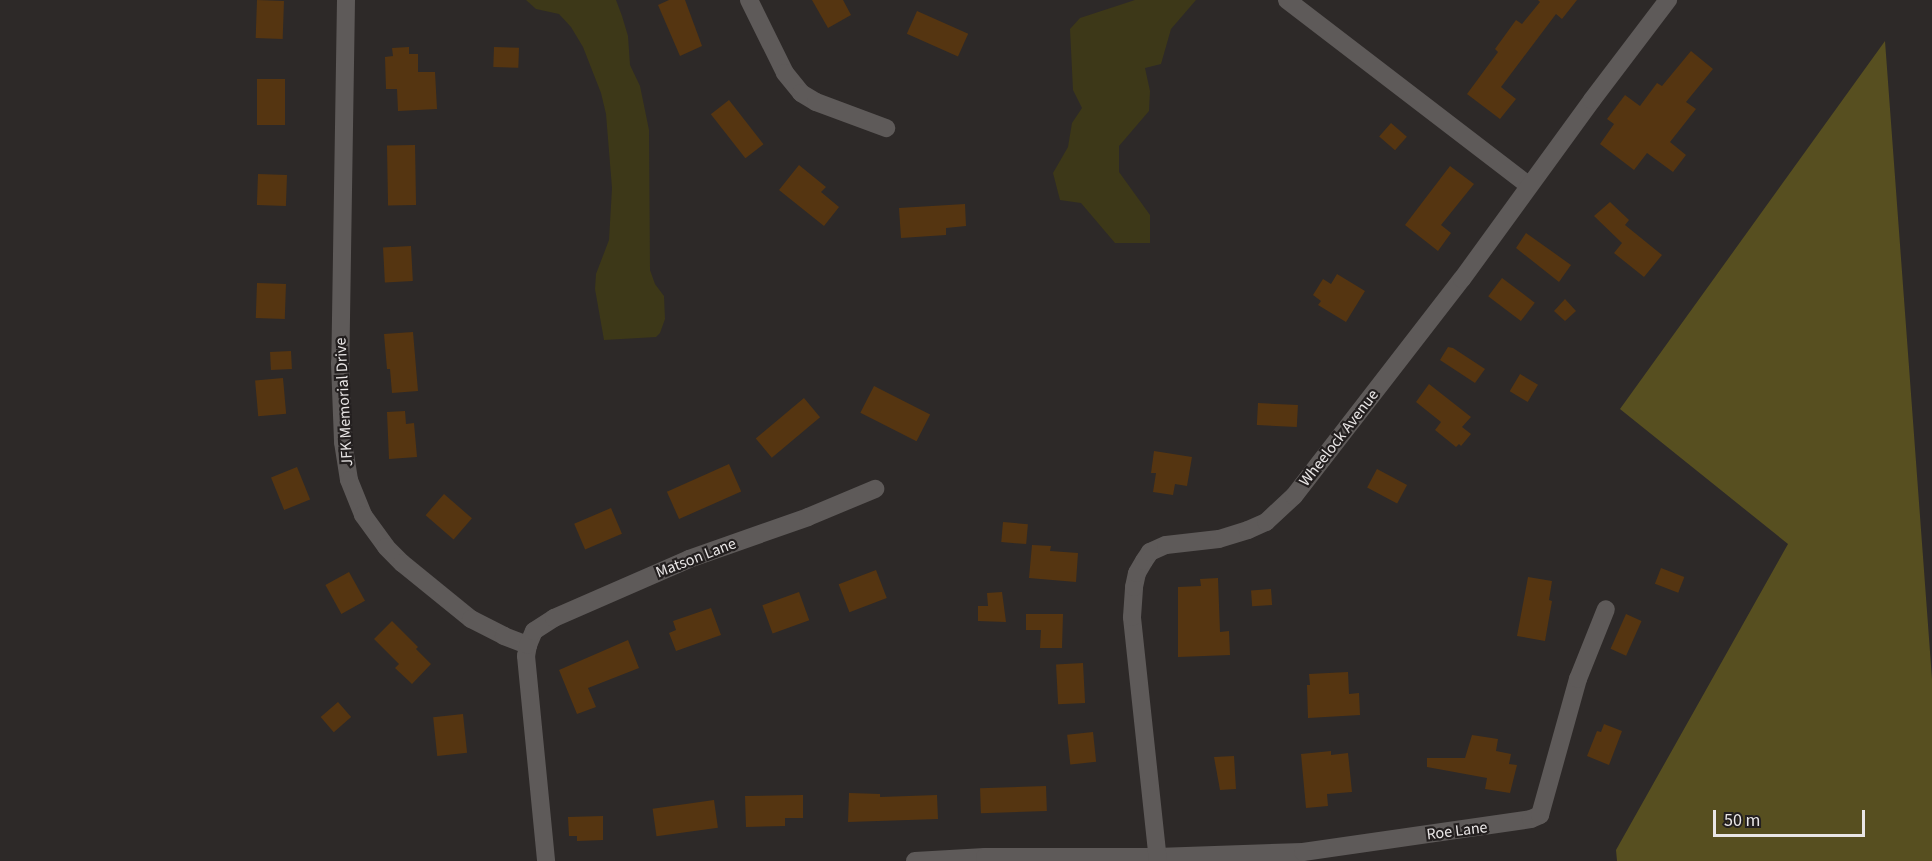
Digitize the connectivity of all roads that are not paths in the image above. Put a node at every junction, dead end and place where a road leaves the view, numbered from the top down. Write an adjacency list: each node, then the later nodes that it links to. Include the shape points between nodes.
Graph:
1 (346, 0): 9 (street, JFK Memorial Drive, via 340,363 343,442 351,488 363,515 402,563 471,619)
2 (749, 0): 5 (street, via 785,74 801,93)
3 (1287, 0): 6 (street)
4 (1668, 0): 6 (street, Wheelock Avenue)
5 (886, 128)
6 (1529, 186): 10 (street, Wheelock Avenue, via 1431,320 1280,510 1266,522 1231,536 1156,548 1137,573 1132,616)
7 (875, 489): 9 (street, Matson Lane, via 689,559 554,618 534,631)
8 (1606, 609): 10 (street, Roe Lane, via 1578,679 1540,815 1519,823 1303,852)
9 (528, 645): 11 (street)
10 (1157, 859): 12 (street, via 985,857)
11 (546, 861)
12 (915, 861)

